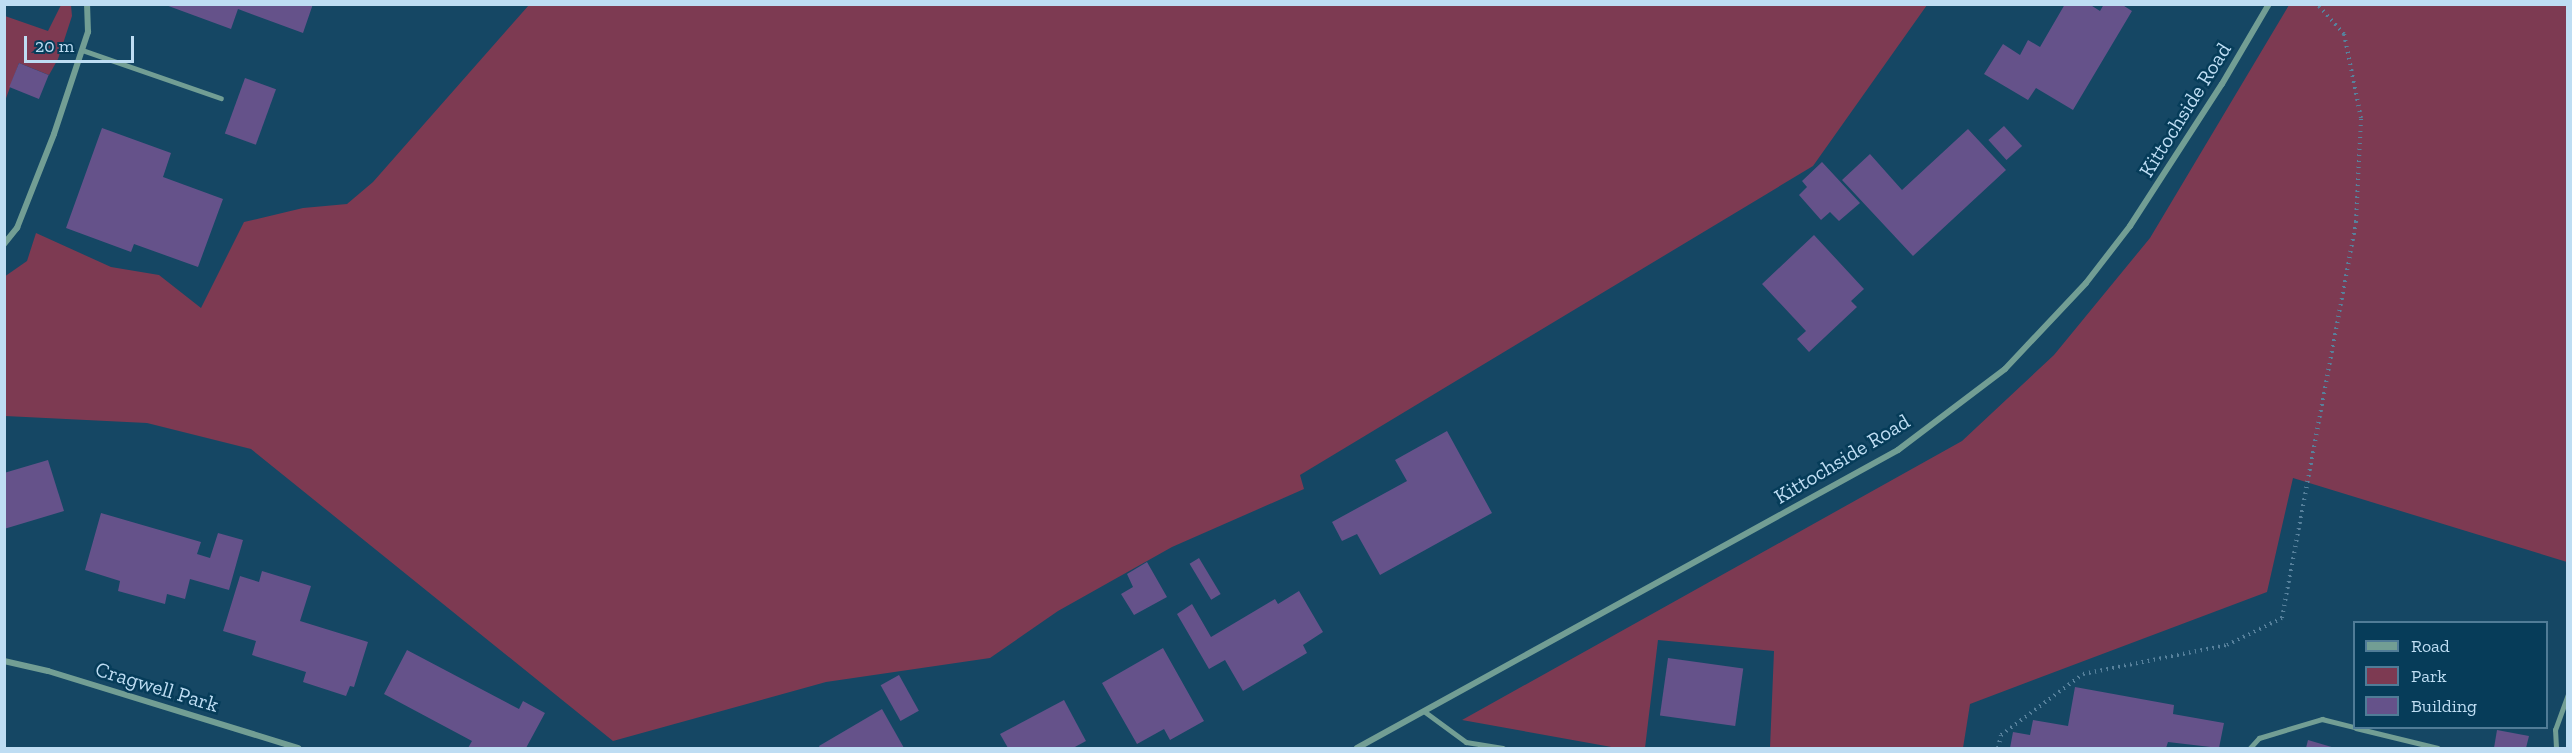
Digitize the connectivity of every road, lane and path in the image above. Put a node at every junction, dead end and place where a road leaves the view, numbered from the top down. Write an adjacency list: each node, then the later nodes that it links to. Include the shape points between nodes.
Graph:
1 (87, 4): 4 (street, via 88,32)
2 (2269, 4): 9 (street, Kittochside Road, via 2130,226 2086,283 2005,369 1898,450)
3 (2317, 4): 15 (path, via 2344,34 2361,118 2356,222 2282,618 2227,645 2083,674 2001,735)
4 (82, 50): 5 (lane); 6 (street, via 17,228)
5 (221, 98)
6 (4, 244)
7 (4, 661): 12 (street, Cragwell Park)
8 (2568, 695): 18 (lane, via 2555,730)
9 (1424, 711): 13 (street, Kittochside Road); 14 (lane, via 1466,742)
10 (2353, 727): 16 (lane, via 2322,719 2259,738)
11 (2363, 729): 17 (lane)
12 (298, 748)
13 (1357, 748)
14 (1503, 748)
15 (1998, 748)
16 (2250, 748)
17 (2438, 748)
18 (2556, 748)

